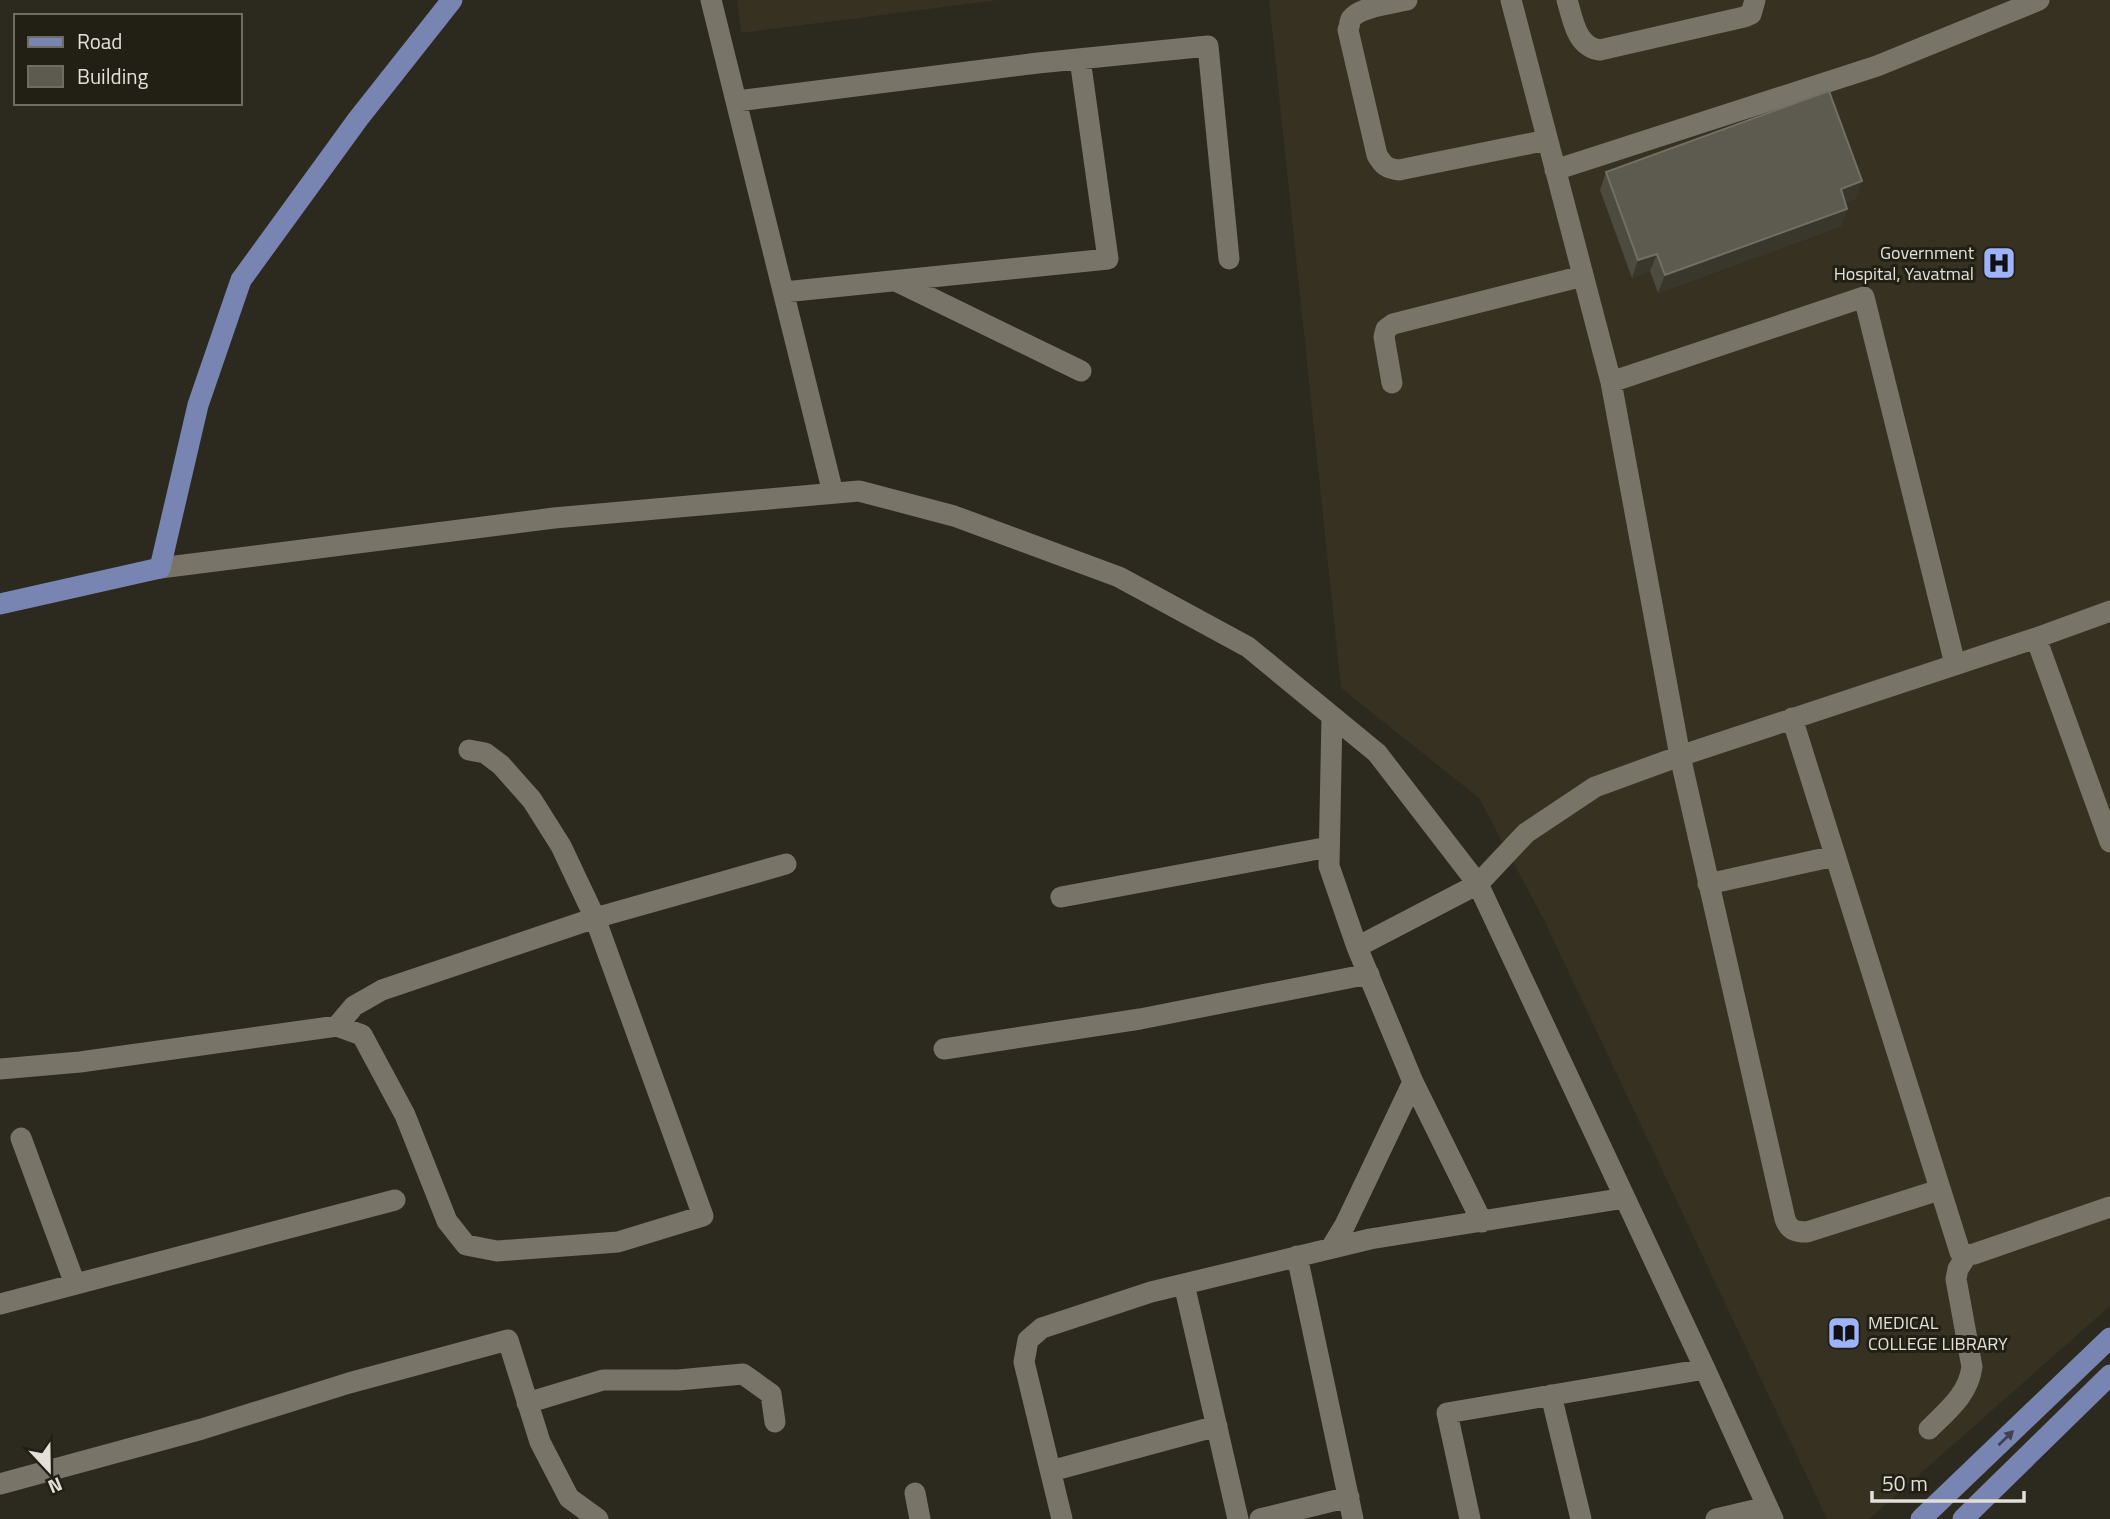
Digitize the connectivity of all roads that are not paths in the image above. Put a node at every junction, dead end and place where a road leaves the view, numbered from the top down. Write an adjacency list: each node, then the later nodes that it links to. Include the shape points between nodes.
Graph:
1 (452, 0): 20 (main road, via 241,280 198,405)
2 (711, 0): 9 (street)
3 (1407, 0): 10 (street, via 1357,14 1348,30 1382,164 1399,170)
4 (1511, 0): 10 (street)
5 (1567, 0): 6 (street, via 1579,37 1591,49 1600,50 1744,17 1751,14)
6 (1755, 0)
7 (2039, 0): 11 (street, via 1877,66)
8 (1080, 59): 9 (street); 12 (street, via 1208,46); 14 (street, via 1108,259)
9 (737, 101): 15 (street)
10 (1547, 140): 11 (street)
11 (1555, 170): 13 (street)
12 (1229, 259)
13 (1583, 276): 17 (street); 18 (street, via 1393,324 1384,337)
14 (896, 281): 15 (street); 16 (street)
15 (784, 292): 19 (street)
16 (1081, 370)
17 (1611, 382): 24 (street, via 1864,297); 28 (street)
18 (1392, 383)
19 (833, 493): 20 (street, via 554,518); 25 (street, via 859,491 954,516 1119,578 1248,647)
20 (160, 568): 21 (main road)
21 (1, 601)
22 (2110, 611): 23 (street)
23 (2036, 638): 24 (street); 29 (street)
24 (1955, 664): 26 (street)
25 (1332, 716): 30 (street); 33 (street, via 1377,753)
26 (1792, 719): 28 (street); 31 (street)
27 (469, 750): 36 (street, via 485,753 501,765 532,800 561,846)
28 (1679, 756): 33 (street, via 1595,787 1526,833); 34 (street)
29 (2110, 842)
30 (1329, 848): 35 (street); 37 (street, via 1329,866)
31 (1835, 856): 34 (street); 44 (street)
32 (786, 864): 36 (street)
33 (1478, 884): 37 (street); 45 (street)
34 (1708, 884): 44 (street, via 1788,1227 1807,1232)
35 (1061, 897)
36 (595, 918): 39 (street, via 382,990 354,1006); 39 (street, via 703,1216 618,1242 497,1251 466,1245 447,1221 405,1115 362,1035)
37 (1357, 947): 38 (street)
38 (1369, 974): 40 (street, via 1140,1018); 42 (street)
39 (337, 1026): 41 (street)
40 (944, 1049)
41 (0, 1069)
42 (1413, 1082): 48 (street); 49 (street)
43 (21, 1138): 52 (street)
44 (1939, 1190): 50 (street, via 1960,1252)
45 (1625, 1198): 48 (street); 56 (street)
46 (395, 1200): 52 (street)
47 (2110, 1208): 50 (street)
48 (1482, 1222): 49 (street)
49 (1331, 1248): 51 (street)
50 (1967, 1255): 62 (street, via 1956,1279 1972,1367 1970,1381 1963,1395)
51 (1297, 1256): 53 (street); 66 (street)
52 (75, 1284): 54 (street)
53 (1184, 1284): 61 (street); 63 (street, via 1042,1328 1028,1340 1024,1362)
54 (0, 1304)
55 (2110, 1338): 77 (main road, one-way to 55)
56 (1705, 1369): 58 (street); 67 (street)
57 (2110, 1376): 78 (main road)
58 (1551, 1395): 74 (street, via 1447,1413); 75 (street)
59 (527, 1403): 60 (street, via 603,1380 743,1374 771,1394); 64 (street, via 508,1340); 68 (street, via 540,1443 569,1498)
60 (775, 1422)
61 (1217, 1426): 63 (street); 71 (street)
62 (1929, 1429)
63 (1051, 1471): 70 (street)
64 (0, 1484)
65 (915, 1493): 69 (street)
66 (1349, 1497): 72 (street); 73 (street)
67 (1770, 1513): 76 (street)
68 (598, 1519)
69 (920, 1519)
70 (1062, 1519)
71 (1238, 1519)
72 (1260, 1519)
73 (1353, 1519)
74 (1470, 1519)
75 (1581, 1519)
76 (1716, 1519)
77 (1921, 1519)
78 (1963, 1519)

